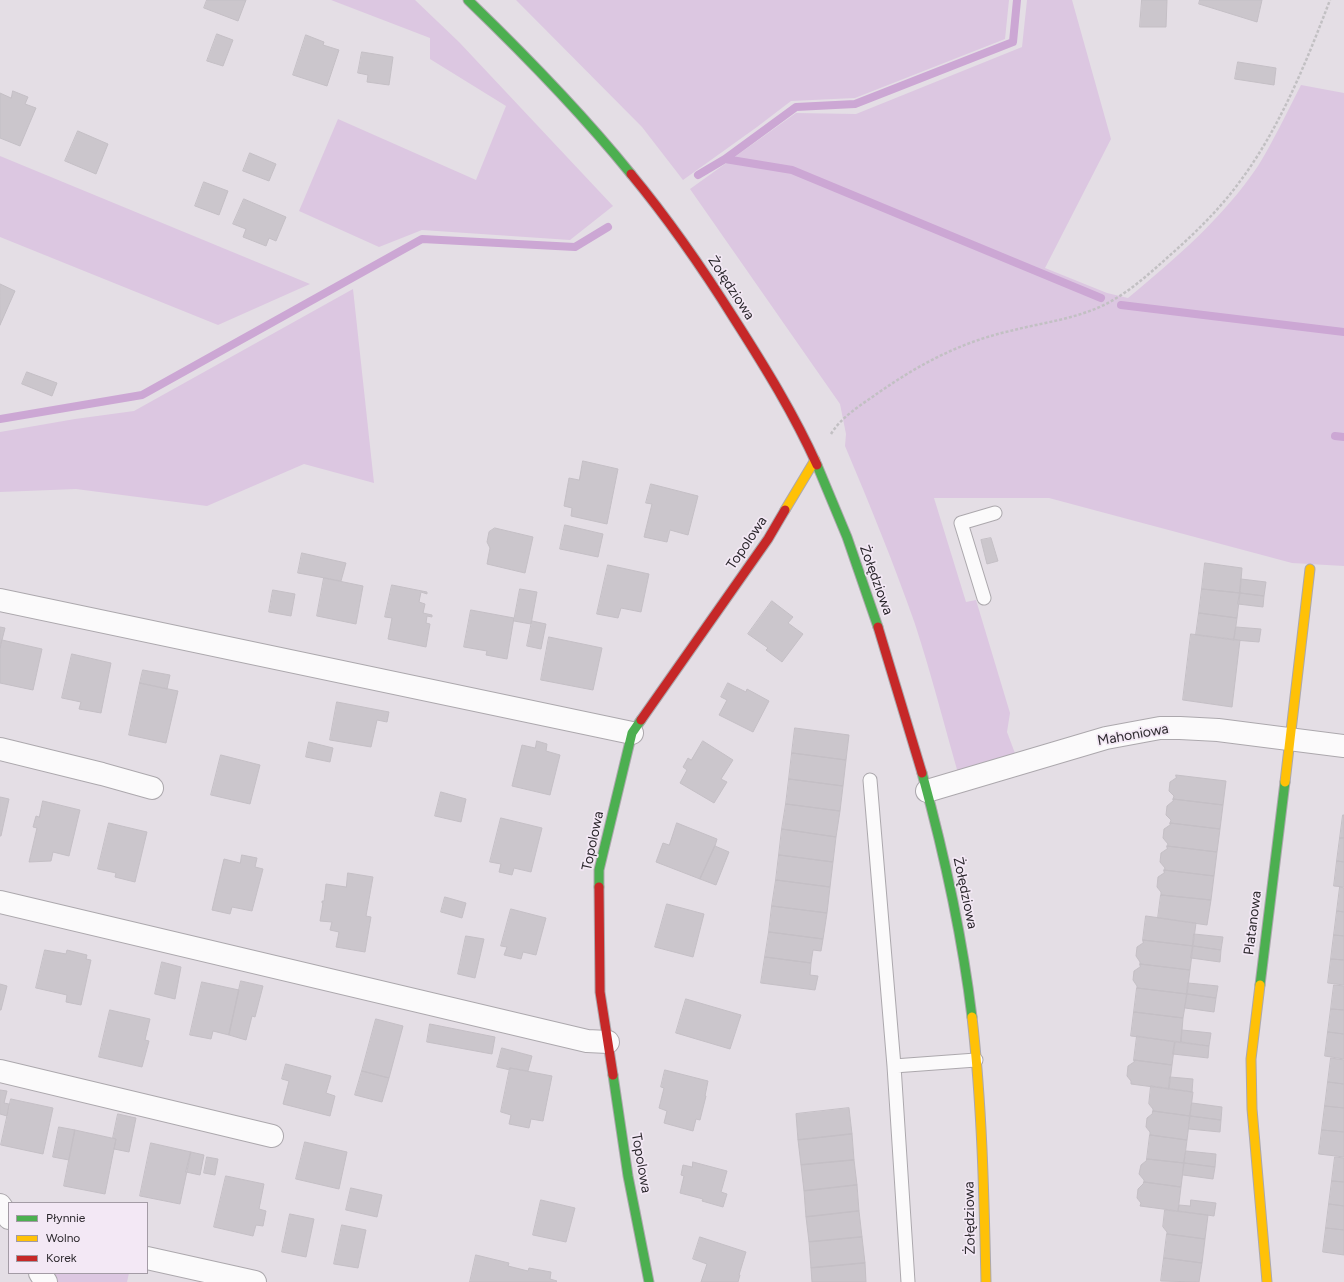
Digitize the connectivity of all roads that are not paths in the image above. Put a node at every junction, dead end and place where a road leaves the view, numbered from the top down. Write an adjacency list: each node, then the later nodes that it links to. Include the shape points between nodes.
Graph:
1 (468, 0): 2 (street, Żołędziowa, via 580,114 661,211 759,357)
2 (815, 460): 7 (street, Topolowa, via 768,539); 13 (street, Żołędziowa, via 869,602 910,728)
3 (995, 513): 5 (lane, via 961,523)
4 (1310, 569): 8 (street, Platanowa)
5 (984, 598)
6 (0, 600): 7 (street)
7 (632, 733): 15 (street, Topolowa, via 599,870 600,992)
8 (1291, 740): 9 (street, Mahoniowa); 13 (street, Mahoniowa, via 1218,730 1160,728 1106,738); 27 (street, Platanowa, via 1251,1059 1252,1109)
9 (1344, 746)
10 (0, 749): 12 (street)
11 (870, 780): 17 (lane)
12 (152, 788)
13 (927, 791): 16 (street, Żołędziowa, via 955,908 966,971)
14 (0, 902): 15 (street, via 587,1041)
15 (608, 1042): 24 (street, Topolowa, via 628,1176)
16 (976, 1060): 17 (lane); 26 (street, Żołędziowa, via 982,1127)
17 (894, 1066): 25 (lane)
18 (0, 1071): 19 (street)
19 (272, 1136)
20 (0, 1205): 21 (street)
21 (8, 1217)
22 (148, 1258): 23 (street)
23 (255, 1282)
24 (649, 1282)
25 (908, 1282)
26 (986, 1282)
27 (1267, 1282)

